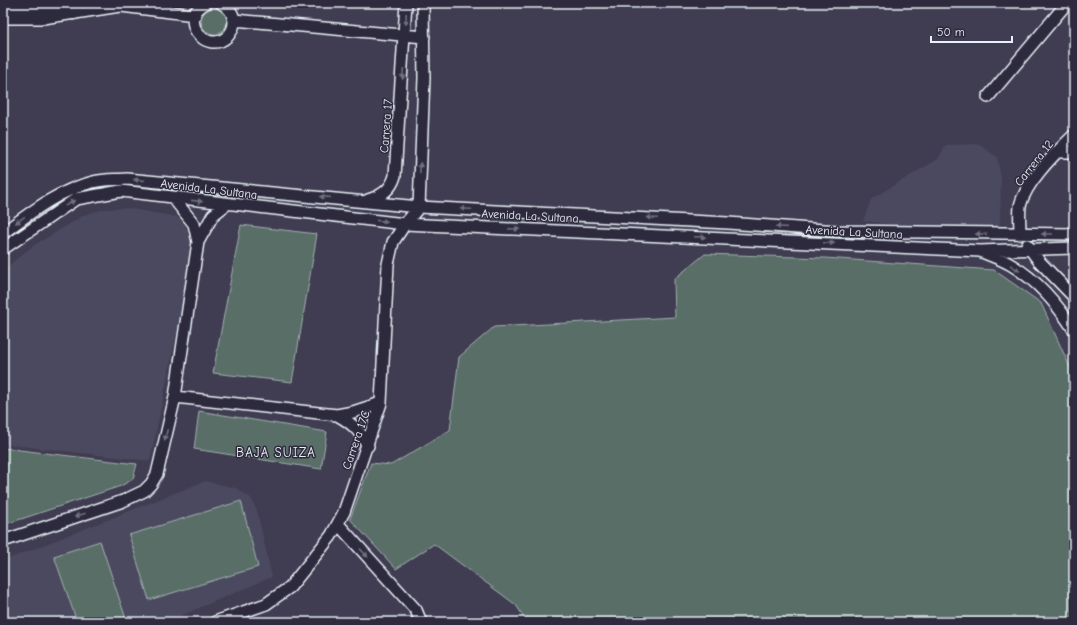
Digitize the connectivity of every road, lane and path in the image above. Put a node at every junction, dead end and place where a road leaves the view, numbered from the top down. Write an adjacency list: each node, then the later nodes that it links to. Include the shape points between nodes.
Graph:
1 (95, 3): 8 (street)
2 (206, 3): 10 (street, via 200,6)
3 (221, 3): 12 (street, via 231,11)
4 (406, 3): 13 (street, Carrera 17, one-way to 13)
5 (423, 3): 14 (street)
6 (1067, 3): 15 (street)
7 (3, 6): 9 (main road)
8 (120, 6): 9 (street); 10 (street)
9 (74, 12): 11 (street, via 43,18)
10 (195, 15): 12 (street, via 193,22 196,32 216,42 226,38 233,28)
11 (3, 18)
12 (234, 20): 13 (street)
13 (405, 35): 14 (street); 20 (street, Carrera 17, one-way to 20, via 395,176 385,192)
14 (424, 42): 22 (street, one-way to 14)
15 (988, 97)
16 (1074, 135): 17 (street, Carrera 12)
17 (1057, 152): 18 (street); 26 (street, Carrera 12, via 1027,189 1020,208)
18 (1074, 152)
19 (174, 198): 21 (street, Avenida La Sultana, one-way to 21); 28 (street, via 194,224); 30 (street, Avenida La Sultana, one-way to 19, via 76,199 121,191)
20 (363, 201): 22 (street, Avenida La Sultana); 24 (street, Avenida La Sultana, one-way to 24, via 127,179 95,181 72,188 47,201)
21 (227, 204): 23 (street, Avenida La Sultana, one-way to 23); 28 (street, via 213,215)
22 (419, 207): 23 (street, Carrera 17C); 25 (street, Avenida La Sultana, one-way to 22, via 838,231 720,222)
23 (405, 224): 31 (street, Avenida La Sultana, one-way to 31); 37 (street, Carrera 17C, via 393,242 388,264)
24 (3, 233)
25 (947, 233): 26 (street, Avenida La Sultana, one-way to 25); 31 (street)
26 (1020, 234): 27 (street, Avenida La Sultana, one-way to 26); 32 (street)
27 (1074, 234)
28 (198, 242): 36 (street)
29 (1074, 248): 32 (street, Avenida La Sultana)
30 (3, 249)
31 (946, 249): 33 (street, Avenida La Sultana)
32 (1030, 249): 33 (street, Avenida La Sultana); 34 (street)
33 (980, 250): 35 (street, one-way to 35, via 1013,266 1038,286 1060,307)
34 (1074, 297)
35 (1074, 330)
36 (175, 398): 38 (street); 41 (street, one-way to 41, via 157,474 152,484 144,491 123,501)
37 (381, 403): 38 (street); 39 (street, Carrera 17C)
38 (337, 415): 39 (street, via 350,422 361,433)
39 (368, 446): 40 (street, Carrera 17C)
40 (338, 524): 42 (street, Carrera 17C, via 290,587 266,604); 43 (street, one-way to 43, via 416,610)
41 (3, 541)
42 (215, 622)
43 (421, 622)

